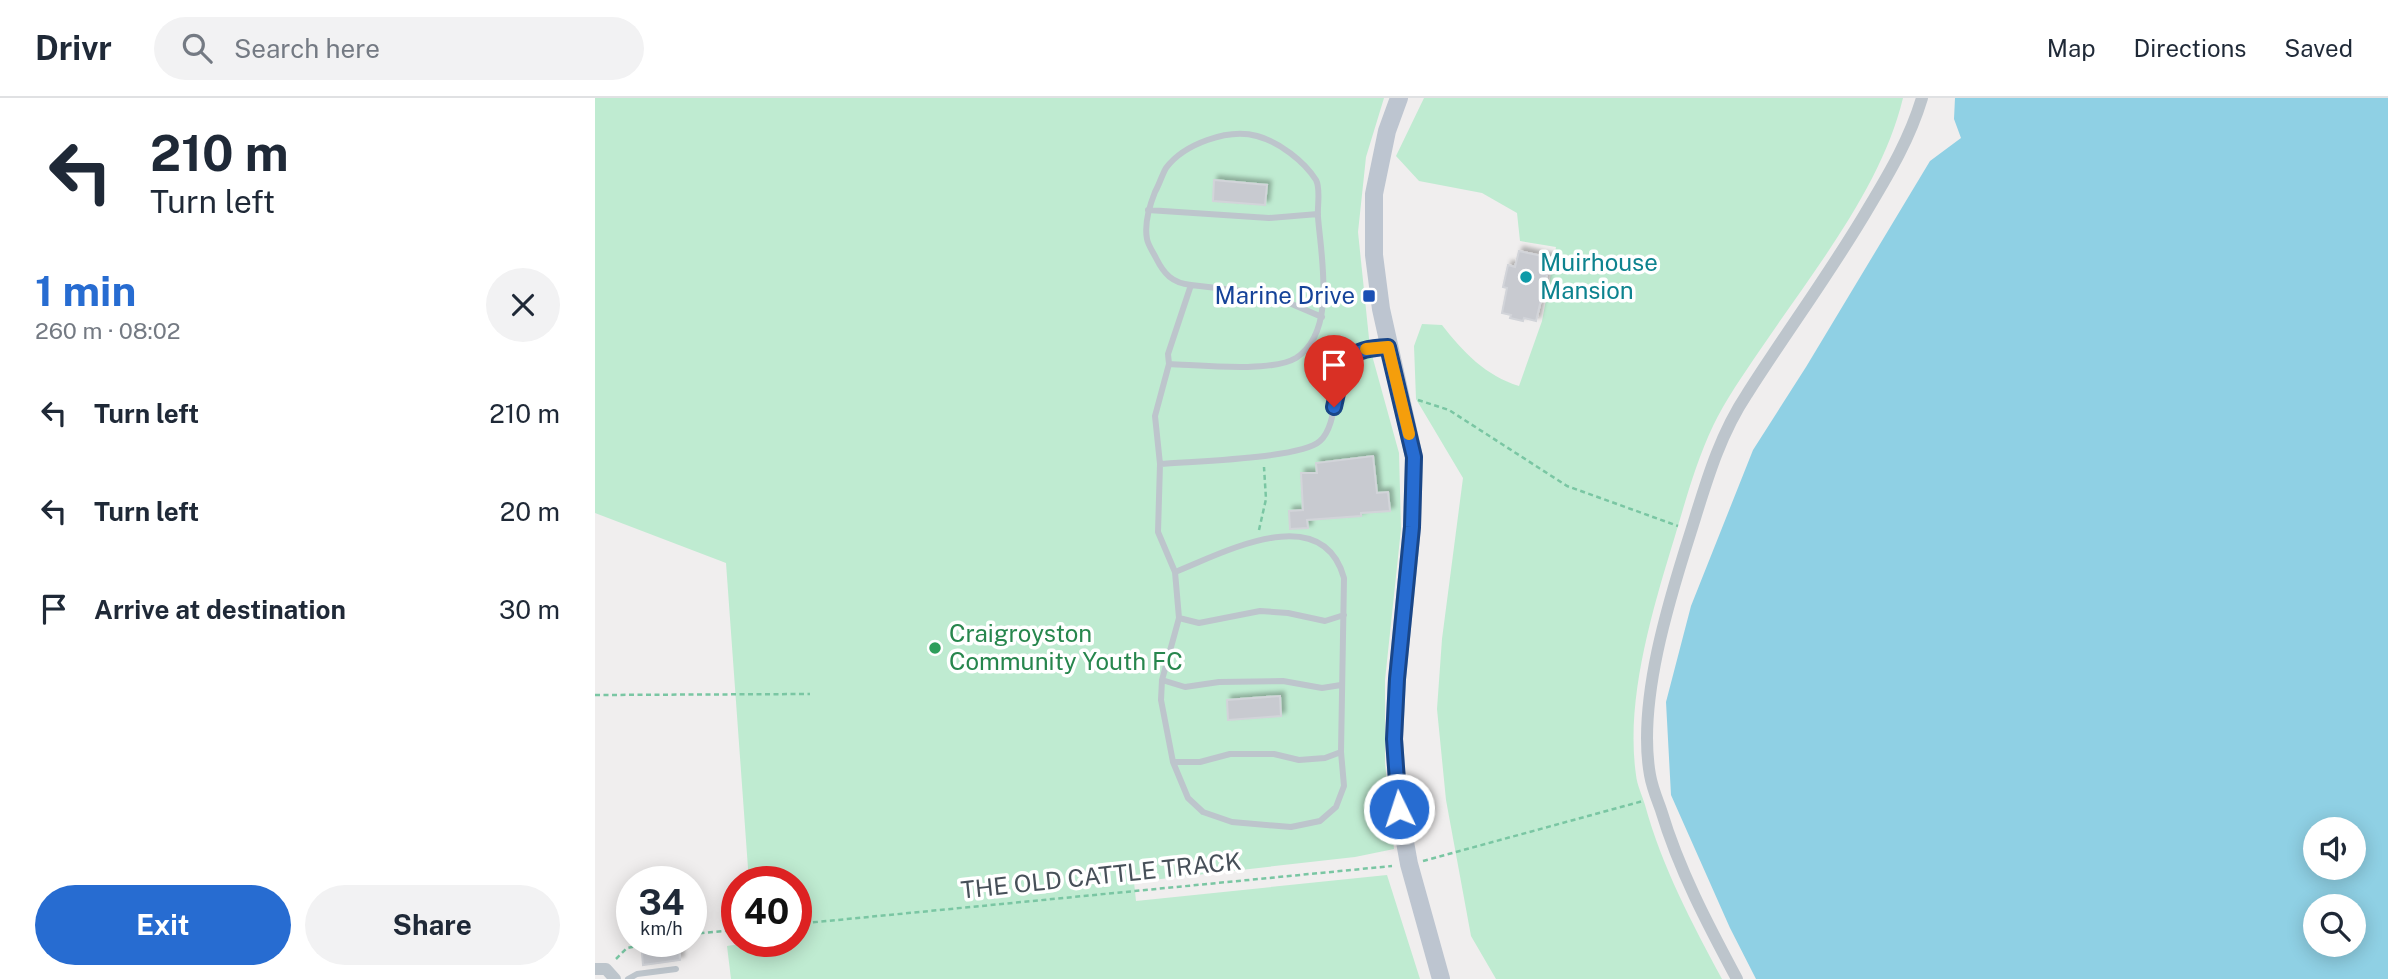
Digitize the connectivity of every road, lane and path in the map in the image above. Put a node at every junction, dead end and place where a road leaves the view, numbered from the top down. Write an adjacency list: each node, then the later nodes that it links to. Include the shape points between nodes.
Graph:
1 (1399, 98): 7 (street, via 1374,194 1374,255)
2 (1922, 98): 12 (street, via 1900,156 1723,436)
3 (1148, 210): 4 (lane, via 1269,218); 4 (lane, via 1167,167 1198,142 1226,135 1255,135 1277,144 1318,183); 5 (lane, via 1147,240 1163,272 1177,284)
4 (1318, 214): 6 (lane)
5 (1191, 285): 6 (lane, via 1268,294); 8 (lane, via 1168,354)
6 (1322, 317): 8 (lane, via 1313,340 1296,358 1270,365)
7 (1388, 347): 9 (street); 10 (lane, via 1354,352 1344,365 1321,440 1308,448)
8 (1169, 364): 11 (lane, via 1155,416)
9 (1401, 395): 12 (path, via 1449,410 1567,486); 24 (street, via 1414,457 1394,739)
10 (1264, 456): 11 (lane); 13 (path, via 1266,499)
11 (1160, 464): 14 (lane, via 1159,531)
12 (1691, 530): 23 (street, via 1654,668 1647,736)
13 (1257, 540): 14 (lane); 15 (lane, via 1300,536 1331,551 1344,578)
14 (1175, 572): 16 (lane)
15 (1344, 615): 16 (lane, via 1325,621 1260,611 1199,623); 18 (lane)
16 (1179, 618): 17 (lane)
17 (1163, 680): 18 (lane, via 1185,687 1283,681 1322,688); 22 (lane, via 1161,700)
18 (1341, 685): 21 (lane)
19 (810, 694): 20 (path)
20 (595, 695)
21 (1341, 752): 22 (lane, via 1299,760 1274,754 1230,754 1199,762); 22 (lane, via 1344,786 1336,807 1320,821 1291,827 1232,822 1203,813 1188,798)
22 (1173, 762)
23 (1657, 797): 24 (path, THE OLD CATTLE TRACK); 31 (street, via 1679,863)
24 (1409, 864): 25 (path, THE OLD CATTLE TRACK); 30 (street)
25 (812, 922)
26 (619, 957): 28 (path)
27 (676, 969): 29 (lane)
28 (606, 973)
29 (628, 979)
30 (1441, 979)
31 (1737, 979)

